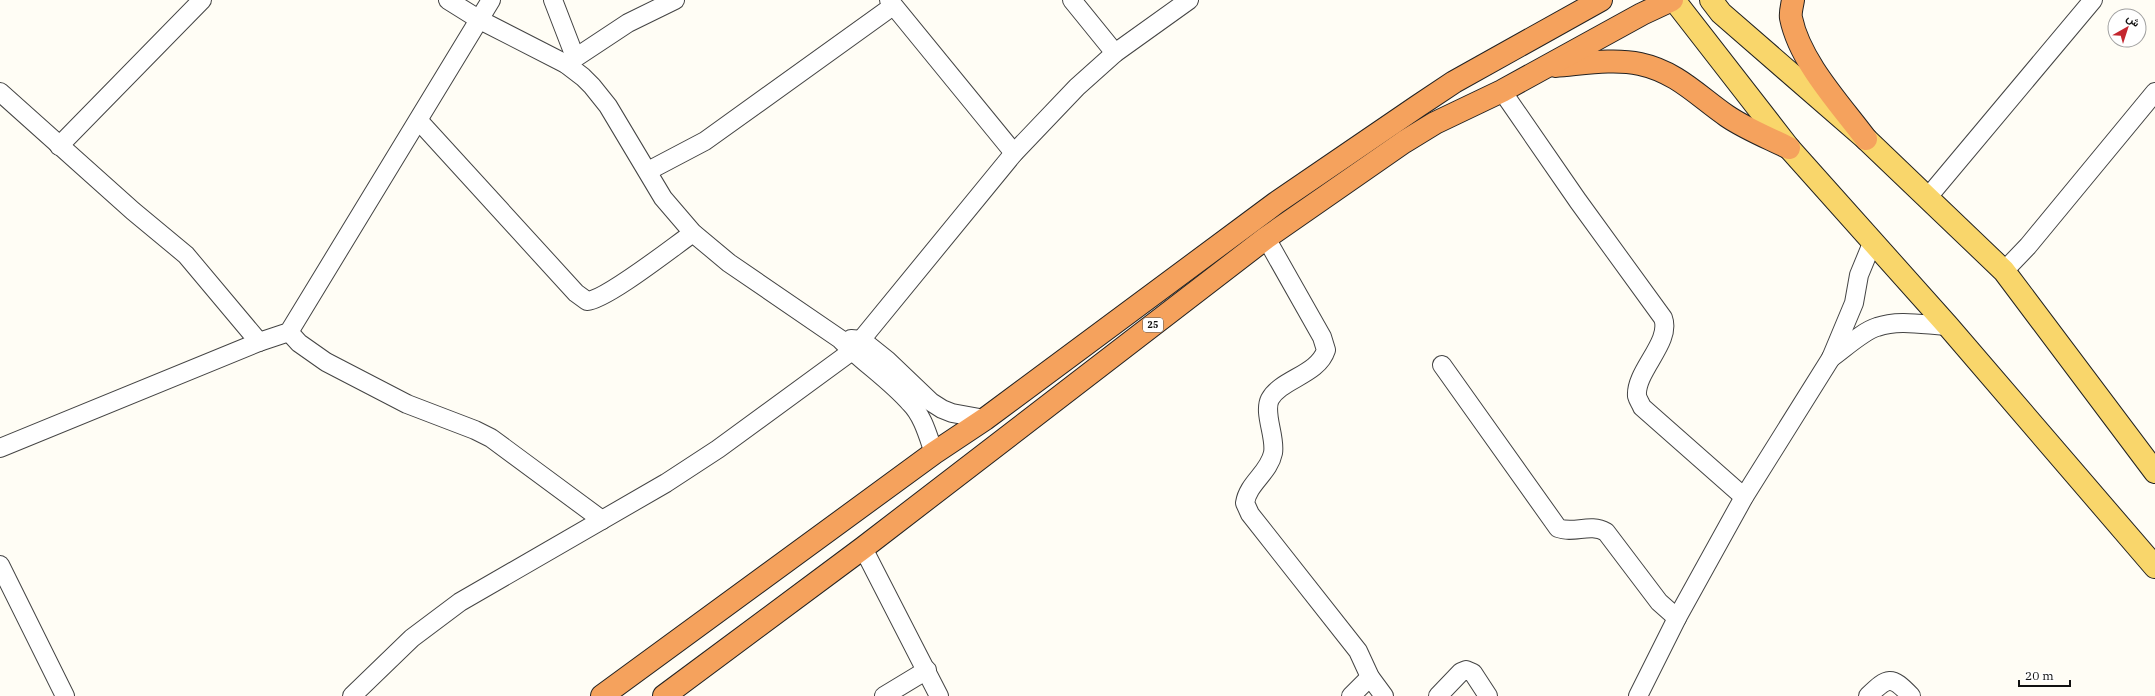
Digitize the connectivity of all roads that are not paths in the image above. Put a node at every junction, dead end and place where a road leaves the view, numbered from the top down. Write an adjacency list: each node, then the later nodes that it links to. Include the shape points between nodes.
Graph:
1 (202, 0): 23 (street)
2 (448, 0): 14 (street)
3 (491, 0): 14 (street)
4 (552, 0): 16 (street)
5 (674, 0): 16 (street, via 628,23)
6 (1072, 0): 15 (street)
7 (1189, 0): 15 (street)
8 (1601, 0): 38 (highway, 25, via 1454,82 1418,106 1276,203)
9 (1673, 0): 17 (highway, 25, via 1642,14); 24 (main road)
10 (1711, 0): 22 (main road, via 1721,13)
11 (1793, 0): 22 (highway, via 1791,17 1815,71)
12 (2093, 0): 27 (street)
13 (891, 3): 25 (street); 26 (street, via 705,141)
14 (480, 20): 16 (street); 21 (street)
15 (1115, 53): 25 (street, via 1077,87)
16 (571, 61): 26 (street, via 600,94)
17 (1548, 67): 18 (highway, 25); 24 (highway, via 1623,61 1640,64 1666,73 1686,84 1728,117)
18 (1502, 91): 29 (highway, 25, via 1435,123 1404,142); 42 (street, via 1663,318 1666,325 1663,335 1638,386 1637,397 1642,407)
19 (0, 92): 23 (street)
20 (2155, 92): 31 (street, via 2028,246)
21 (419, 121): 28 (street, via 587,301 610,291); 33 (street)
22 (1866, 139): 27 (main road)
23 (59, 146): 34 (street, via 186,255)
24 (1789, 148): 30 (main road)
25 (1014, 153): 35 (street)
26 (648, 171): 28 (street, via 663,198)
27 (1928, 197): 31 (main road)
28 (693, 233): 35 (street, via 729,263)
29 (1266, 238): 44 (highway, 25); 49 (street, via 1322,337 1326,350 1320,362 1282,388 1270,400 1268,407 1274,439 1273,454 1250,488 1245,503 1250,514 1358,651)
30 (1873, 241): 32 (main road); 36 (street, via 1859,275 1854,303)
31 (2004, 271): 41 (main road)
32 (1948, 326): 36 (street, via 1905,323 1876,327); 46 (main road)
33 (289, 332): 34 (street); 43 (street, via 299,343 326,362 407,404 491,438)
34 (259, 342): 39 (street)
35 (851, 343): 38 (street, via 887,360 931,402 942,409 952,414); 40 (street, via 911,403 923,423); 43 (street, via 718,449)
36 (1831, 358): 42 (street)
37 (1442, 365): 47 (street, via 1558,528 1565,530 1594,527 1606,532 1659,602)
38 (985, 419): 40 (highway, 25)
39 (0, 448)
40 (934, 453): 52 (highway, 25)
41 (2155, 472)
42 (1744, 497): 47 (street)
43 (602, 520): 51 (street, via 454,606 412,638)
44 (863, 548): 48 (street); 53 (highway, 25)
45 (0, 565): 50 (street)
46 (2155, 567)
47 (1677, 618): 60 (street)
48 (927, 670): 54 (street); 55 (street)
49 (1370, 677): 56 (street); 57 (street)
50 (65, 696)
51 (352, 696)
52 (602, 696)
53 (664, 696)
54 (884, 696)
55 (939, 696)
56 (1351, 696)
57 (1384, 696)
58 (1438, 696): 59 (street, via 1466,670 1472,673)
59 (1488, 696)
60 (1638, 696)
61 (1868, 696): 62 (street, via 1884,681 1892,680)
62 (1911, 696)

